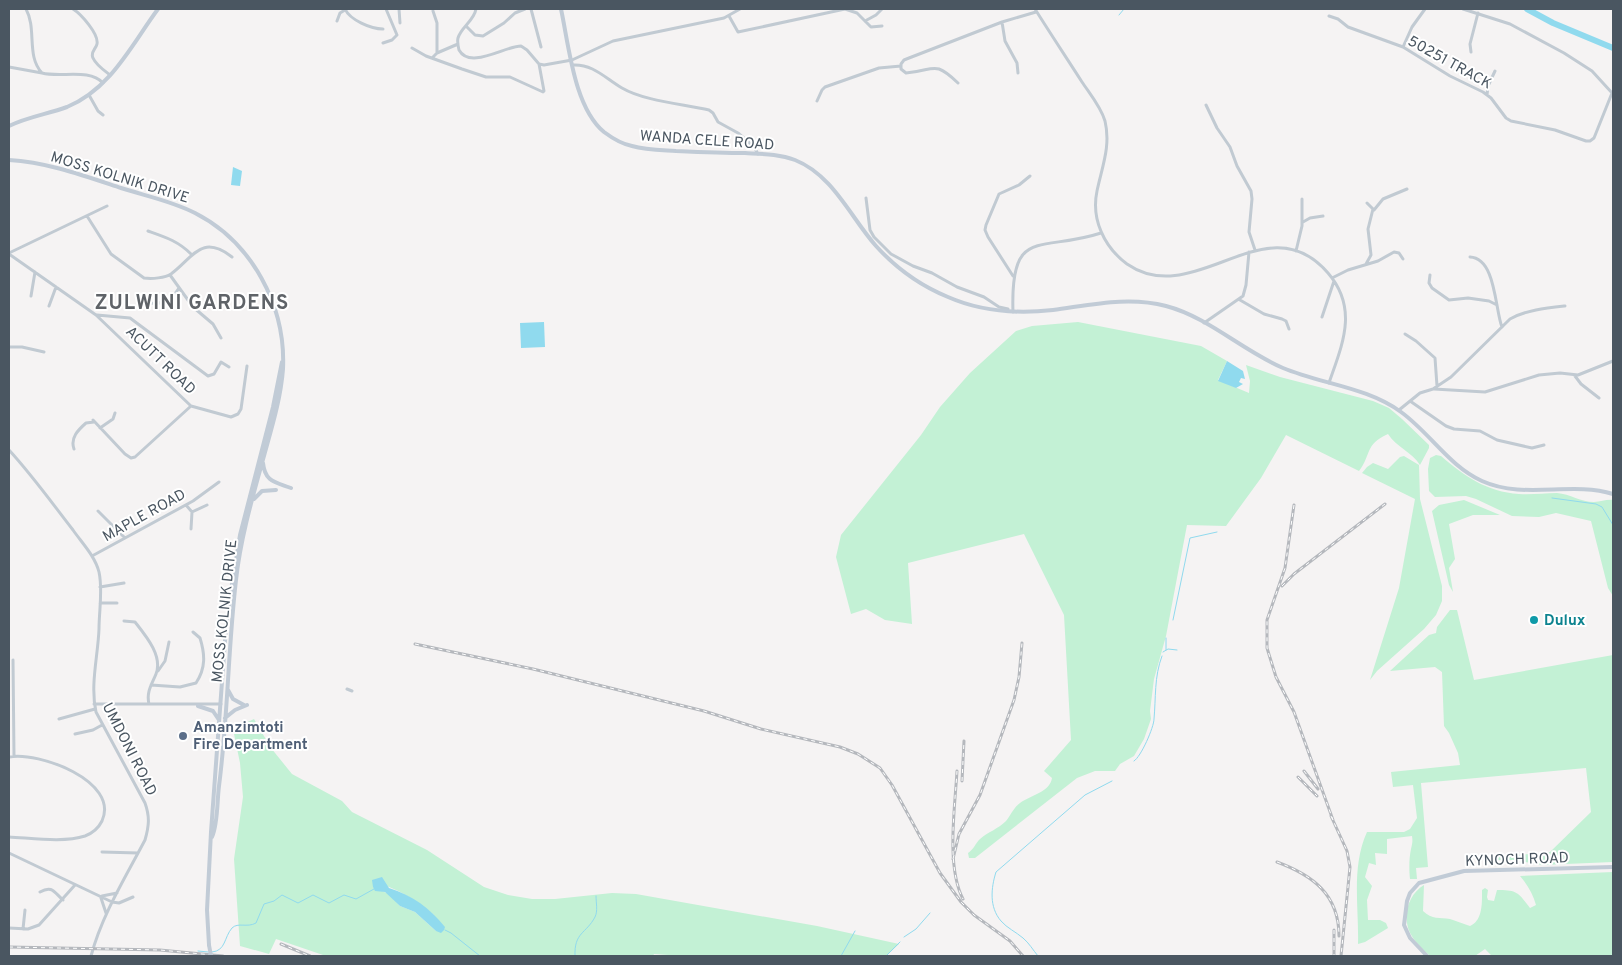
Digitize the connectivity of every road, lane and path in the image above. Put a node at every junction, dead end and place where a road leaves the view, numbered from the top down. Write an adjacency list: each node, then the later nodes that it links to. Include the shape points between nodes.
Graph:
1 (26, 9): 40 (street, via 32,24 35,63)
2 (73, 9): 42 (street, via 81,14 97,38 93,58)
3 (158, 9): 42 (street)
4 (386, 9): 27 (street, via 397,35)
5 (399, 9): 23 (street)
6 (476, 9): 24 (street)
7 (525, 9): 24 (street, via 483,36 475,35)
8 (531, 9): 29 (street)
9 (561, 9): 35 (street, WANDA CELE ROAD)
10 (740, 9): 18 (street)
11 (882, 9): 21 (street)
12 (1425, 9): 30 (street)
13 (1463, 9): 17 (street)
14 (345, 10): 20 (street); 26 (street, via 357,20)
15 (1036, 10): 22 (street); 65 (street, via 1104,120 1107,150 1095,200)
16 (433, 11): 33 (street, via 437,23)
17 (1478, 13): 32 (street); 45 (street, via 1510,24 1564,52 1592,71)
18 (729, 16): 21 (street, via 738,32 849,9); 35 (street, via 614,41)
19 (1329, 16): 30 (street, 50251 TRACK, via 1348,27)
20 (337, 21)
21 (865, 21): 25 (street, via 874,27)
22 (1002, 22): 37 (street, via 909,58); 41 (street, via 1005,41 1017,63)
23 (400, 23)
24 (466, 26): 28 (street)
25 (882, 26)
26 (383, 29)
27 (383, 42)
28 (458, 44): 33 (street); 36 (street, via 463,54 472,58 521,46)
29 (542, 47)
30 (1403, 47): 47 (street, 50251 TRACK)
31 (412, 48): 34 (street)
32 (1471, 52)
33 (437, 53): 34 (street)
34 (432, 58): 36 (street, via 486,77 510,77 543,92)
35 (572, 63): 36 (street); 52 (street, via 590,67 629,91 709,110 718,122 741,135); 52 (street, WANDA CELE ROAD, via 579,94 589,114 599,127 618,141 648,149)
36 (539, 64)
37 (901, 66): 44 (street, via 906,73 939,68); 48 (street, via 879,68 825,87)
38 (9, 67): 40 (street)
39 (1495, 71): 47 (street, via 1488,86)
40 (42, 73): 43 (street, via 91,75)
41 (1018, 73)
42 (110, 75): 43 (street)
43 (104, 83): 46 (street)
44 (958, 83)
45 (1613, 94): 47 (street, 50251 TRACK, via 1594,138 1588,141 1555,130 1511,122)
46 (89, 95): 50 (street); 51 (street, via 67,107)
47 (1488, 95)
48 (817, 101)
49 (1206, 105): 66 (street, via 1249,187 1252,199 1249,232)
50 (103, 115)
51 (9, 126)
52 (758, 154): 88 (street, WANDA CELE ROAD, via 790,158 813,170 876,246 916,281 962,303)
53 (9, 160): 98 (street, MOSS KOLNIK DRIVE, via 44,165 157,198 197,214 218,228 238,245 264,282 276,317)
54 (1030, 176): 78 (street, via 999,194 985,230)
55 (1407, 189): 60 (street, via 1383,200)
56 (866, 198): 88 (street, via 870,230 891,254)
57 (1302, 199): 63 (street)
58 (1367, 203): 60 (street)
59 (107, 206): 61 (street)
60 (1373, 211): 74 (street, via 1368,229 1371,256)
61 (87, 216): 69 (street); 76 (street, via 107,249 122,263 144,278)
62 (1323, 216): 63 (street)
63 (1302, 223): 67 (street)
64 (148, 231): 70 (street, via 172,239)
65 (1101, 232): 68 (street, via 1126,263 1161,276 1187,274); 78 (street, via 1030,248 1018,260)
66 (1255, 250): 67 (street, via 1276,248); 68 (street)
67 (1296, 251): 79 (street, via 1319,264)
68 (1249, 252): 83 (street, via 1244,295)
69 (9, 253): 75 (street, ACUTT ROAD)
70 (191, 254): 71 (street, via 214,247); 76 (street)
71 (232, 257)
72 (1470, 257): 85 (street, via 1480,262 1488,272)
73 (1403, 259): 74 (street, via 1395,252)
74 (1366, 265): 79 (street)
75 (35, 272): 80 (street, ACUTT ROAD); 82 (street)
76 (170, 275): 81 (street)
77 (1430, 275): 85 (street, via 1430,286 1449,300 1468,298)
78 (1014, 277): 88 (street)
79 (1333, 279): 90 (street); 103 (street, via 1345,307 1346,326)
80 (56, 287): 86 (street); 89 (street, ACUTT ROAD)
81 (179, 288): 84 (street, via 166,302); 95 (street, via 196,310 213,324)
82 (31, 296)
83 (1240, 300): 91 (street); 93 (street, via 1264,314 1282,318)
84 (150, 303)
85 (1497, 305): 92 (street)
86 (49, 306)
87 (1565, 306): 92 (street, via 1517,315)
88 (1013, 311): 91 (street, WANDA CELE ROAD, via 1138,302 1170,307)
89 (96, 315): 101 (street, via 130,318 208,376 214,374 221,362); 107 (street, ACUTT ROAD)
90 (1322, 317)
91 (1204, 323): 103 (street, WANDA CELE ROAD, via 1280,367)
92 (1502, 327): 104 (street, via 1451,377)
93 (1289, 329)
94 (1405, 334): 104 (street, via 1435,358)
95 (221, 338)
96 (9, 347): 97 (street)
97 (44, 352)
98 (282, 361): 114 (street, MOSS KOLNIK DRIVE, via 280,394); 144 (street, MOSS KOLNIK DRIVE, via 240,535 226,627)
99 (1613, 361): 102 (street)
100 (247, 366): 107 (street, ACUTT ROAD, via 238,414 231,417)
101 (229, 367)
102 (1575, 375): 104 (street, via 1539,375 1485,392); 105 (street)
103 (1329, 383): 108 (street, WANDA CELE ROAD, via 1368,395)
104 (1435, 388): 106 (street)
105 (1599, 398)
106 (1410, 401): 108 (street); 111 (street, via 1450,428 1480,431 1497,440 1532,448)
107 (192, 406): 110 (street, via 131,458)
108 (1398, 410): 118 (street, WANDA CELE ROAD, via 1460,467 1490,485 1519,490 1595,490)
109 (115, 413): 110 (street, via 113,419)
110 (100, 428): 112 (street, via 94,421 86,423 72,440)
111 (1544, 445)
112 (74, 449)
113 (9, 450): 126 (street, UMDONI ROAD)
114 (263, 461): 116 (street, via 268,478); 119 (street, MOSS KOLNIK DRIVE)
115 (219, 482): 120 (street, MAPLE ROAD)
116 (291, 488)
117 (276, 490): 119 (street, via 262,491)
118 (1613, 494)
119 (252, 503): 137 (street, MOSS KOLNIK DRIVE, via 236,576)
120 (186, 505): 123 (street); 125 (street, MAPLE ROAD)
121 (207, 506): 123 (street)
122 (98, 510): 125 (street)
123 (192, 512): 124 (street)
124 (191, 529)
125 (126, 538): 126 (street, MAPLE ROAD)
126 (92, 556): 128 (street, UMDONI ROAD, via 99,573)
127 (124, 583): 128 (street)
128 (100, 587): 129 (street, UMDONI ROAD)
129 (100, 603): 130 (street); 142 (street, UMDONI ROAD)
130 (117, 603)
131 (124, 621): 135 (street, via 135,622 156,654 159,662)
132 (193, 632): 136 (street, via 200,638 203,653 203,668 196,683 180,687)
133 (169, 642): 135 (street, via 165,661)
134 (13, 660): 139 (street)
135 (156, 674): 136 (street)
136 (152, 685): 143 (street)
137 (227, 685): 147 (street, MOSS KOLNIK DRIVE); 147 (street, via 233,699 246,705)
138 (9, 688): 139 (street)
139 (14, 688): 152 (street)
140 (347, 689): 141 (street)
141 (352, 691)
142 (94, 704): 143 (street); 146 (street, UMDONI ROAD)
143 (149, 704): 145 (street)
144 (221, 704): 145 (street); 149 (street, MOSS KOLNIK DRIVE)
145 (198, 706): 149 (street, via 213,711)
146 (95, 709): 148 (street); 150 (street, UMDONI ROAD)
147 (225, 718): 155 (street, MOSS KOLNIK DRIVE)
148 (59, 719)
149 (220, 722): 155 (street, MOSS KOLNIK DRIVE)
150 (102, 725): 151 (street); 158 (street, UMDONI ROAD, via 148,810 148,828)
151 (75, 734)
152 (14, 756): 153 (street); 154 (street, via 46,760 75,772 97,791 104,812 97,829 83,836)
153 (9, 757)
154 (9, 837)
155 (212, 837): 172 (street, MOSS KOLNIK DRIVE, bridge, via 207,910)
156 (102, 852): 158 (street)
157 (9, 853): 160 (street)
158 (138, 853): 162 (street, UMDONI ROAD)
159 (1613, 866): 173 (street, KYNOCH ROAD, via 1464,871 1419,883 1407,901 1404,925 1410,938)
160 (75, 885): 163 (street); 165 (street)
161 (40, 892): 165 (street, via 50,888)
162 (117, 893): 163 (street); 166 (street, UMDONI ROAD)
163 (99, 896): 166 (street); 168 (street)
164 (134, 897): 166 (street, via 119,903)
165 (63, 900): 170 (street, via 39,925)
166 (112, 902): 168 (street, UMDONI ROAD)
167 (25, 910): 170 (street)
168 (106, 914): 171 (street, UMDONI ROAD)
169 (9, 928): 170 (street)
170 (23, 929)
171 (91, 956)
172 (211, 956)
173 (1427, 956)

